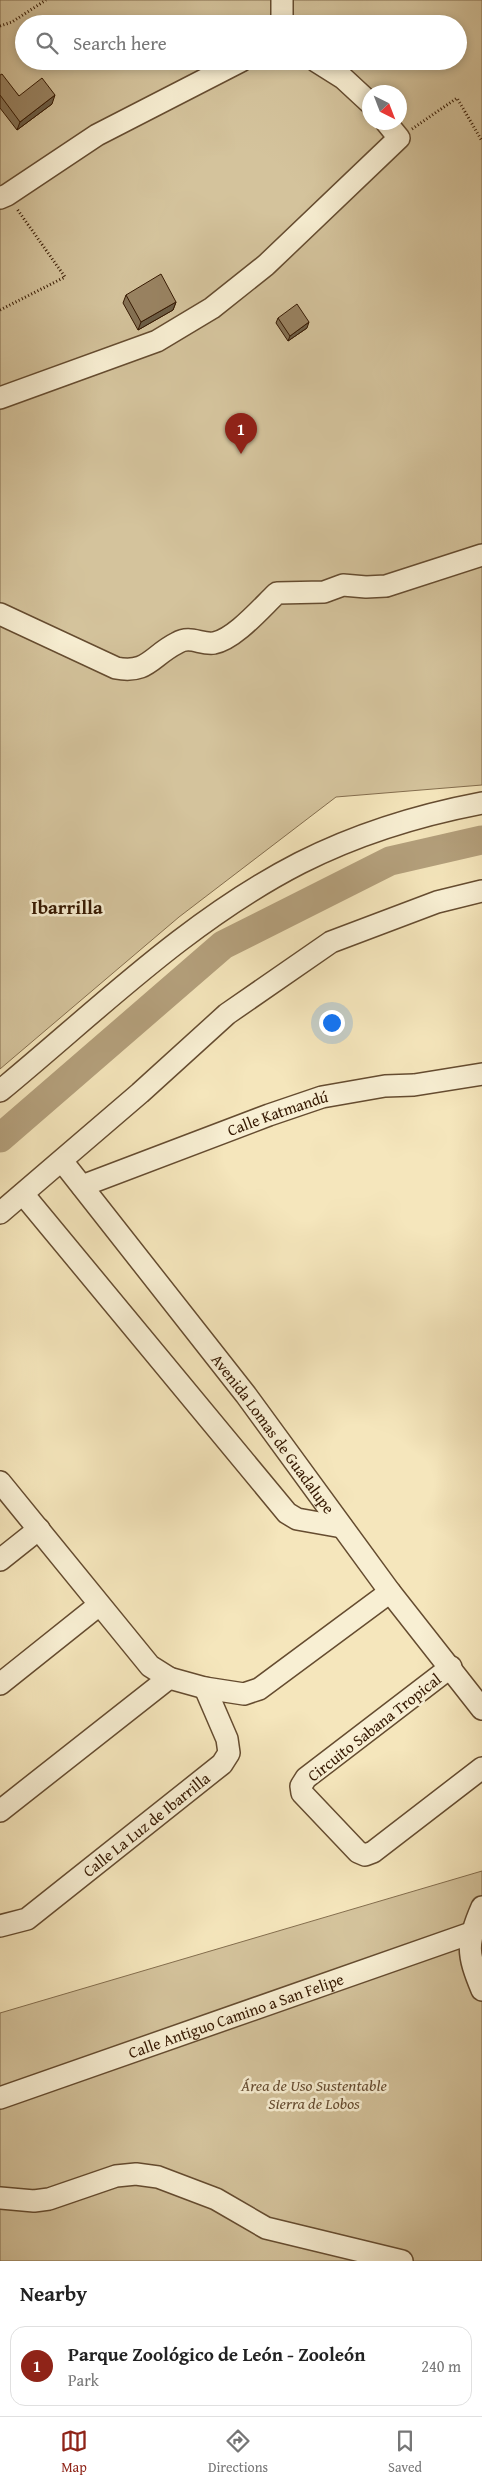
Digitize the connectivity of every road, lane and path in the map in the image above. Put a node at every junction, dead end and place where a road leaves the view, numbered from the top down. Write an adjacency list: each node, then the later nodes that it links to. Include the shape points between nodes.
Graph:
1 (46, 0): 3 (path)
2 (282, 0): 4 (street)
3 (23, 15)
4 (282, 15)
5 (15, 20): 6 (path)
6 (0, 26)
7 (223, 70): 13 (street, via 97,135)
8 (330, 70): 9 (street)
9 (362, 96)
10 (407, 123): 12 (path, via 457,98)
11 (393, 130): 15 (street, via 266,265 212,308 157,341)
12 (482, 142)
13 (4, 196): 14 (path, via 64,277)
14 (0, 310)
15 (0, 398)
16 (482, 555): 17 (street, via 386,586 343,585 324,592 277,593 228,638 213,643 191,639 178,642 146,665 131,670 116,668)
17 (0, 614)
18 (482, 803): 21 (street, via 434,812 362,835 299,863 225,909 162,954)
19 (482, 891): 22 (street, via 437,902 330,942 227,1014)
20 (482, 1074): 23 (street, Calle Katmandú, via 322,1097)
21 (0, 1092)
22 (62, 1161): 23 (street, Avenida Lomas de Guadalupe); 24 (street)
23 (82, 1186): 27 (street, Avenida Lomas de Guadalupe, via 246,1395)
24 (23, 1194): 25 (street); 27 (street, via 287,1513 297,1519)
25 (0, 1213)
26 (0, 1482): 28 (street)
27 (342, 1527): 30 (street, Avenida Lomas de Guadalupe)
28 (39, 1529): 29 (street); 31 (street)
29 (0, 1560)
30 (390, 1592): 32 (street, Avenida Lomas de Guadalupe); 35 (street, via 259,1689 244,1694)
31 (99, 1604): 33 (street, via 150,1666); 34 (street)
32 (451, 1667): 36 (street, Avenida Lomas de Guadalupe); 37 (street, Circuito Sabana Tropical, via 306,1778 301,1786 302,1793 358,1852 365,1855)
33 (169, 1678): 35 (street); 38 (street)
34 (0, 1684)
35 (205, 1688): 40 (street, Calle La Luz de Ibarrilla, via 227,1739 229,1753 222,1764 27,1919)
36 (482, 1708)
37 (482, 1768)
38 (0, 1811)
39 (482, 1908): 41 (street)
40 (0, 1926)
41 (471, 1932): 42 (street, via 471,1964); 43 (street, Calle Antiguo Camino a San Felipe)
42 (482, 1990)
43 (0, 2098)
44 (0, 2198): 45 (street, via 34,2201 116,2176 158,2177 216,2199 266,2228)
45 (402, 2261)

